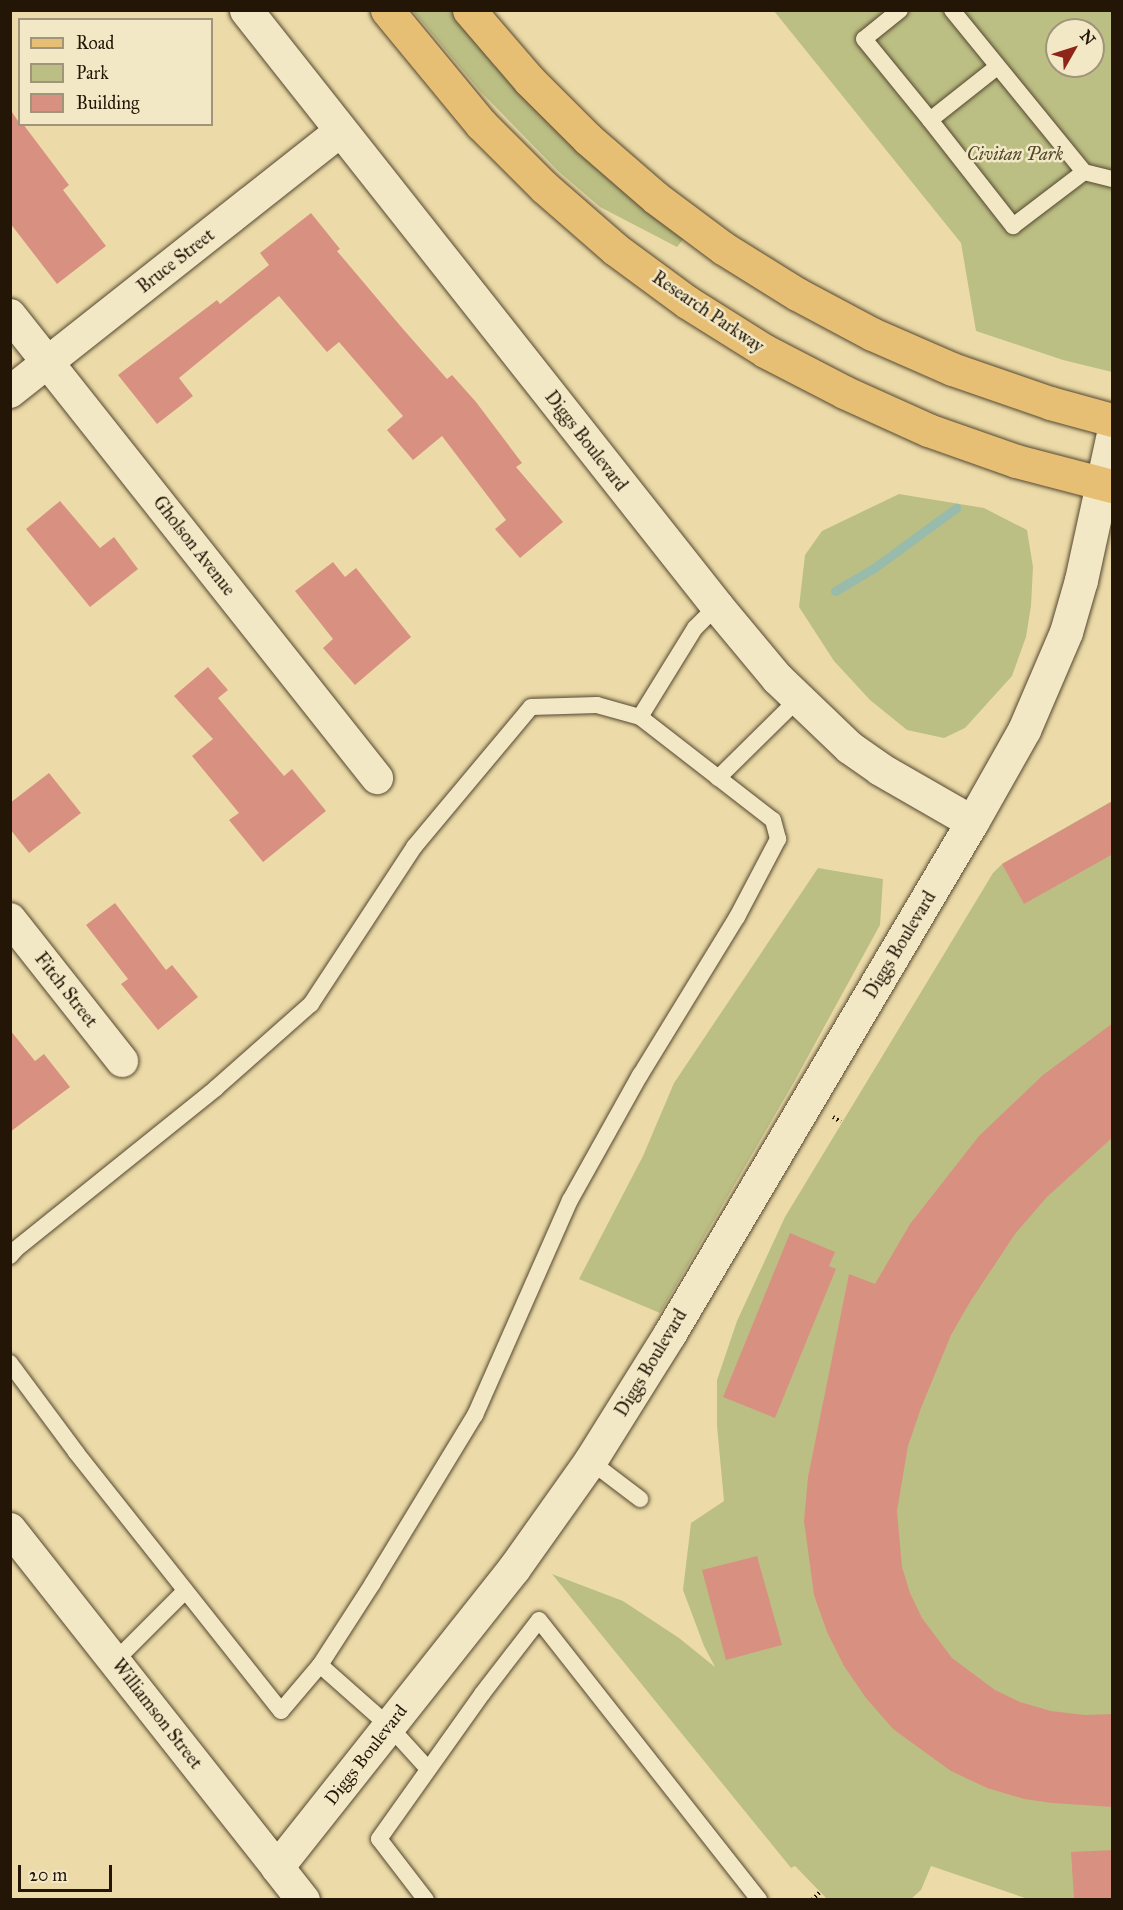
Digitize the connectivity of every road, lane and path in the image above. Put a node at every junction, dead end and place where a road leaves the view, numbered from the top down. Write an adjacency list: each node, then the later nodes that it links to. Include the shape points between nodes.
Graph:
1 (246, 10): 8 (street, Diggs Boulevard)
2 (387, 10): 16 (main road, Research Parkway, via 481,124 544,187 615,249 687,302 765,351 928,430 1016,461)
3 (469, 10): 14 (main road, via 529,80 588,140 656,198 733,254 844,319 952,369)
4 (900, 10): 7 (lane, via 864,39)
5 (952, 10): 6 (lane)
6 (997, 68): 7 (lane); 9 (lane)
7 (930, 120): 9 (lane, via 1013,226)
8 (341, 130): 12 (street, Bruce Street); 17 (street, Diggs Boulevard)
9 (1084, 172): 10 (lane)
10 (1113, 179)
11 (10, 315): 12 (street, Gholson Avenue)
12 (48, 362): 13 (street, Bruce Street); 20 (street, Gholson Avenue)
13 (10, 392)
14 (1113, 420)
15 (1113, 438): 16 (street, Diggs Boulevard)
16 (1107, 485): 22 (street, Diggs Boulevard, via 1066,632 1024,730)
17 (717, 606): 18 (street, Diggs Boulevard); 19 (lane, via 695,628)
18 (798, 699): 21 (lane); 22 (street, Diggs Boulevard, via 849,747 880,769)
19 (640, 717): 21 (lane); 25 (lane, via 597,705 531,707 414,847 311,1004 216,1088)
20 (377, 778)
21 (718, 778): 32 (lane, via 773,820 778,839 570,1200 475,1415)
22 (972, 822): 27 (street, Diggs Boulevard)
23 (10, 919): 24 (street, Fitch Street)
24 (122, 1061)
25 (10, 1256)
26 (10, 1364): 30 (lane)
27 (590, 1461): 28 (lane); 33 (street, Diggs Boulevard, via 514,1568)
28 (640, 1499)
29 (10, 1529): 31 (street, Williamson Street)
30 (184, 1591): 31 (lane); 32 (lane, via 281,1711)
31 (115, 1661): 35 (street, Williamson Street)
32 (320, 1665): 33 (lane)
33 (389, 1726): 34 (lane); 35 (street, Diggs Boulevard)
34 (428, 1769): 38 (lane, via 379,1839); 39 (lane, via 539,1620)
35 (277, 1867): 37 (street, Williamson Street)
36 (820, 1892): 40 (path)
37 (303, 1899)
38 (426, 1899)
39 (759, 1899)
40 (812, 1899)

